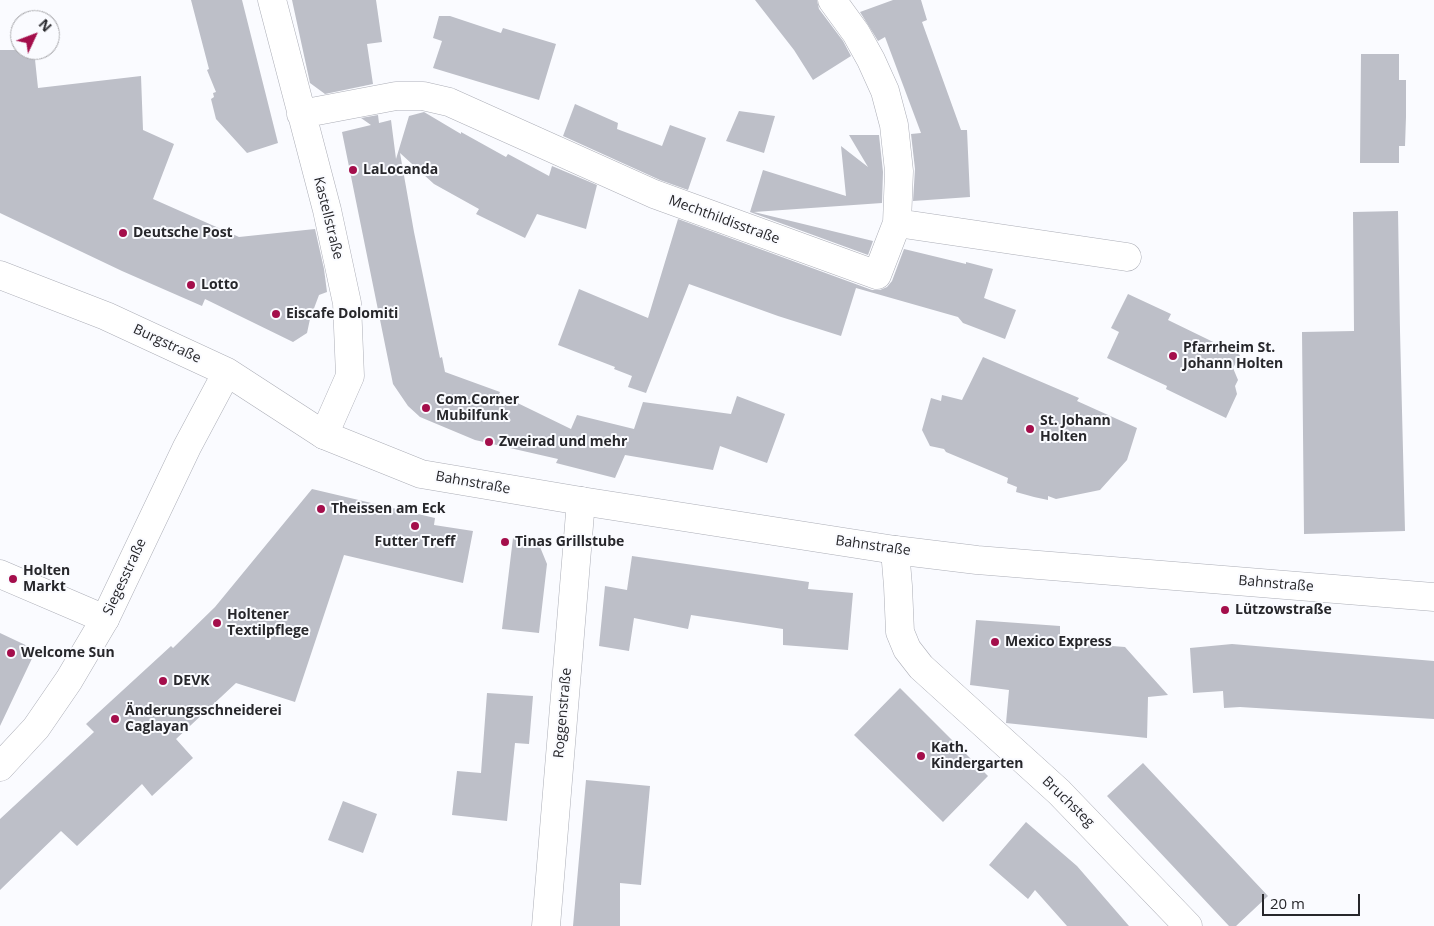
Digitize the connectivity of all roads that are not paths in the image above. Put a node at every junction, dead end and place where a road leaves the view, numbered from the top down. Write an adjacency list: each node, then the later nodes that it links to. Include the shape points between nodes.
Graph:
1 (272, 0): 3 (street, Kastellstraße)
2 (832, 0): 4 (street, via 856,33 886,91 899,171)
3 (301, 114): 4 (street, Mechthildisstraße, via 396,96 423,96 449,102 654,194 877,275); 8 (street, Kastellstraße, via 327,210 347,303 350,376)
4 (897, 223): 5 (street)
5 (1127, 257)
6 (0, 275): 7 (street, Burgstraße, via 106,316)
7 (227, 372): 8 (street, Burgstraße); 13 (street, Siegesstraße, via 187,447)
8 (324, 435): 9 (street, Bahnstraße, via 421,474)
9 (580, 501): 10 (street, Bahnstraße); 15 (street, Roggenstraße)
10 (895, 550): 12 (street, Bahnstraße, via 987,561); 16 (street, Bruchsteg, via 900,632 907,649 921,667 1059,792)
11 (0, 574): 13 (street)
12 (1434, 597)
13 (105, 620): 14 (street, Siegesstraße, via 36,728)
14 (0, 768)
15 (546, 926)
16 (1188, 926)

